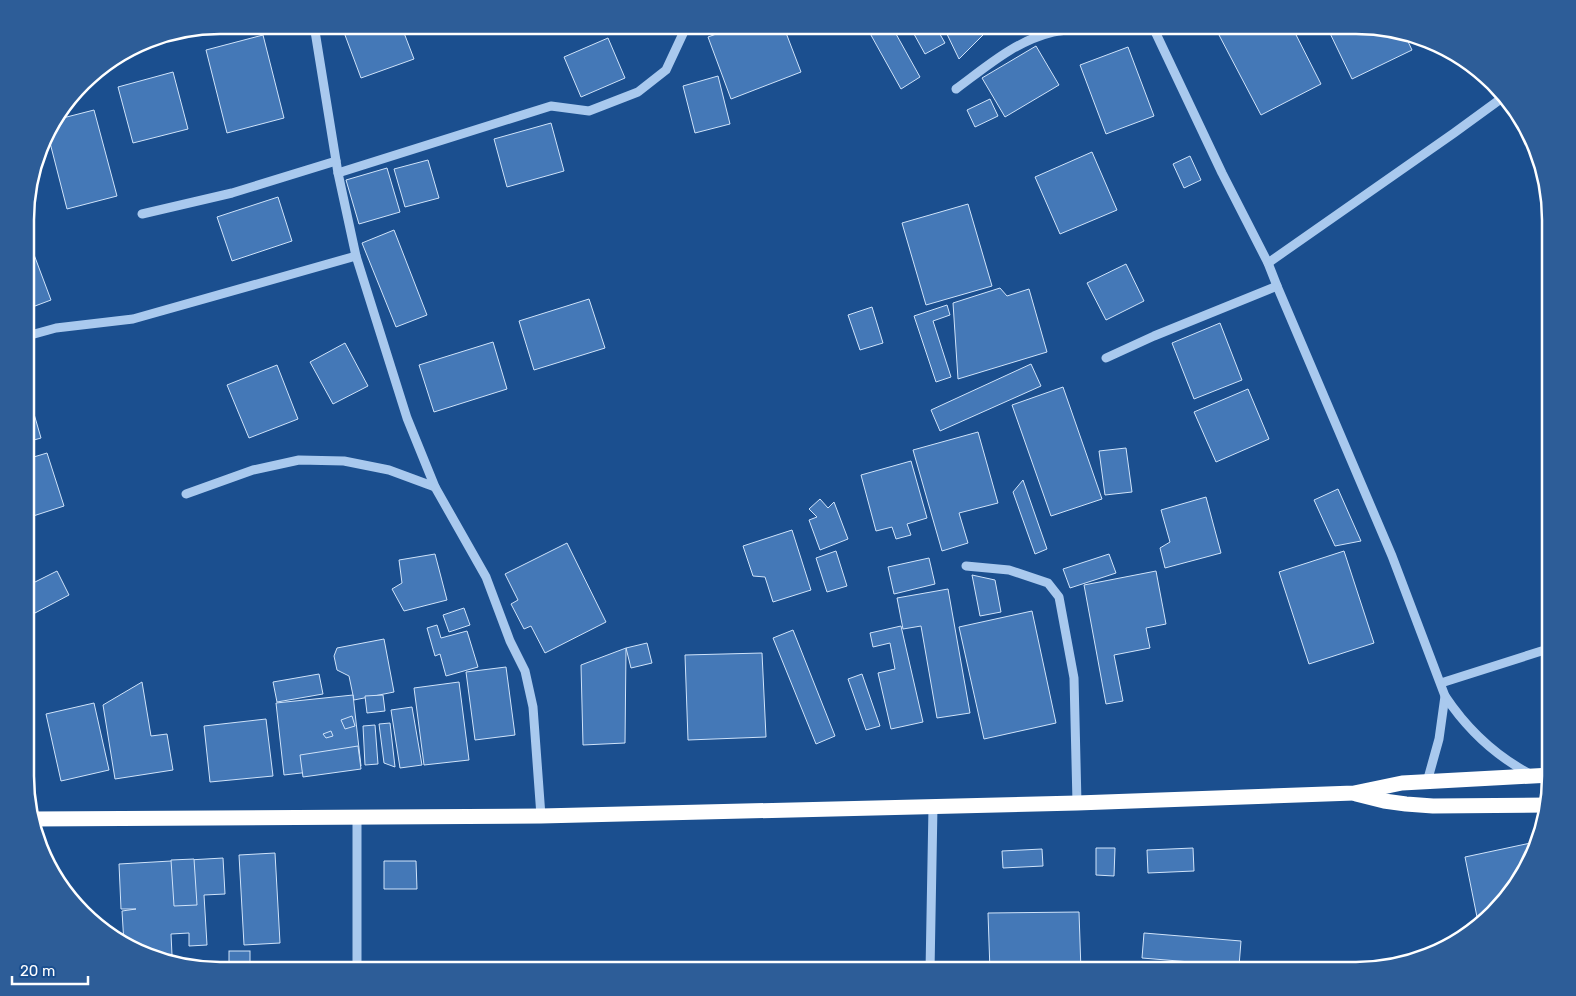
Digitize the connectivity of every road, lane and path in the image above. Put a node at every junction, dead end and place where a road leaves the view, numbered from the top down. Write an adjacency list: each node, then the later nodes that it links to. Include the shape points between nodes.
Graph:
1 (315, 34): 7 (street)
2 (683, 34): 8 (street, via 666,70 638,92 589,111 551,106)
3 (1048, 34): 5 (street, via 1011,49)
4 (1156, 34): 11 (street)
5 (956, 90)
6 (1499, 100): 11 (street)
7 (336, 161): 8 (street); 9 (street, via 232,193)
8 (338, 173): 10 (street)
9 (142, 214)
10 (356, 256): 13 (street, via 133,319 56,328); 15 (street, via 406,418)
11 (1268, 263): 12 (street)
12 (1277, 286): 14 (street); 19 (street, via 1392,556)
13 (34, 334)
14 (1106, 358)
15 (435, 487): 16 (street, via 389,470 344,461 299,460 253,470); 28 (street, via 486,578 525,671 534,707)
16 (186, 494)
17 (966, 566): 25 (street, via 1009,570 1048,583 1059,597 1074,678)
18 (1542, 651): 19 (street)
19 (1441, 682): 20 (street)
20 (1445, 696): 21 (street, via 1483,742); 23 (street, via 1439,739)
21 (1534, 776): 22 (highway); 23 (highway)
22 (1542, 776)
23 (1427, 782): 24 (highway)
24 (1354, 793): 25 (highway); 26 (highway, via 1384,801 1433,806)
25 (1077, 803): 27 (highway)
26 (1540, 805)
27 (933, 806): 28 (highway); 32 (street)
28 (541, 816): 29 (highway)
29 (357, 818): 30 (highway); 31 (street)
30 (38, 819)
31 (357, 962)
32 (930, 962)

